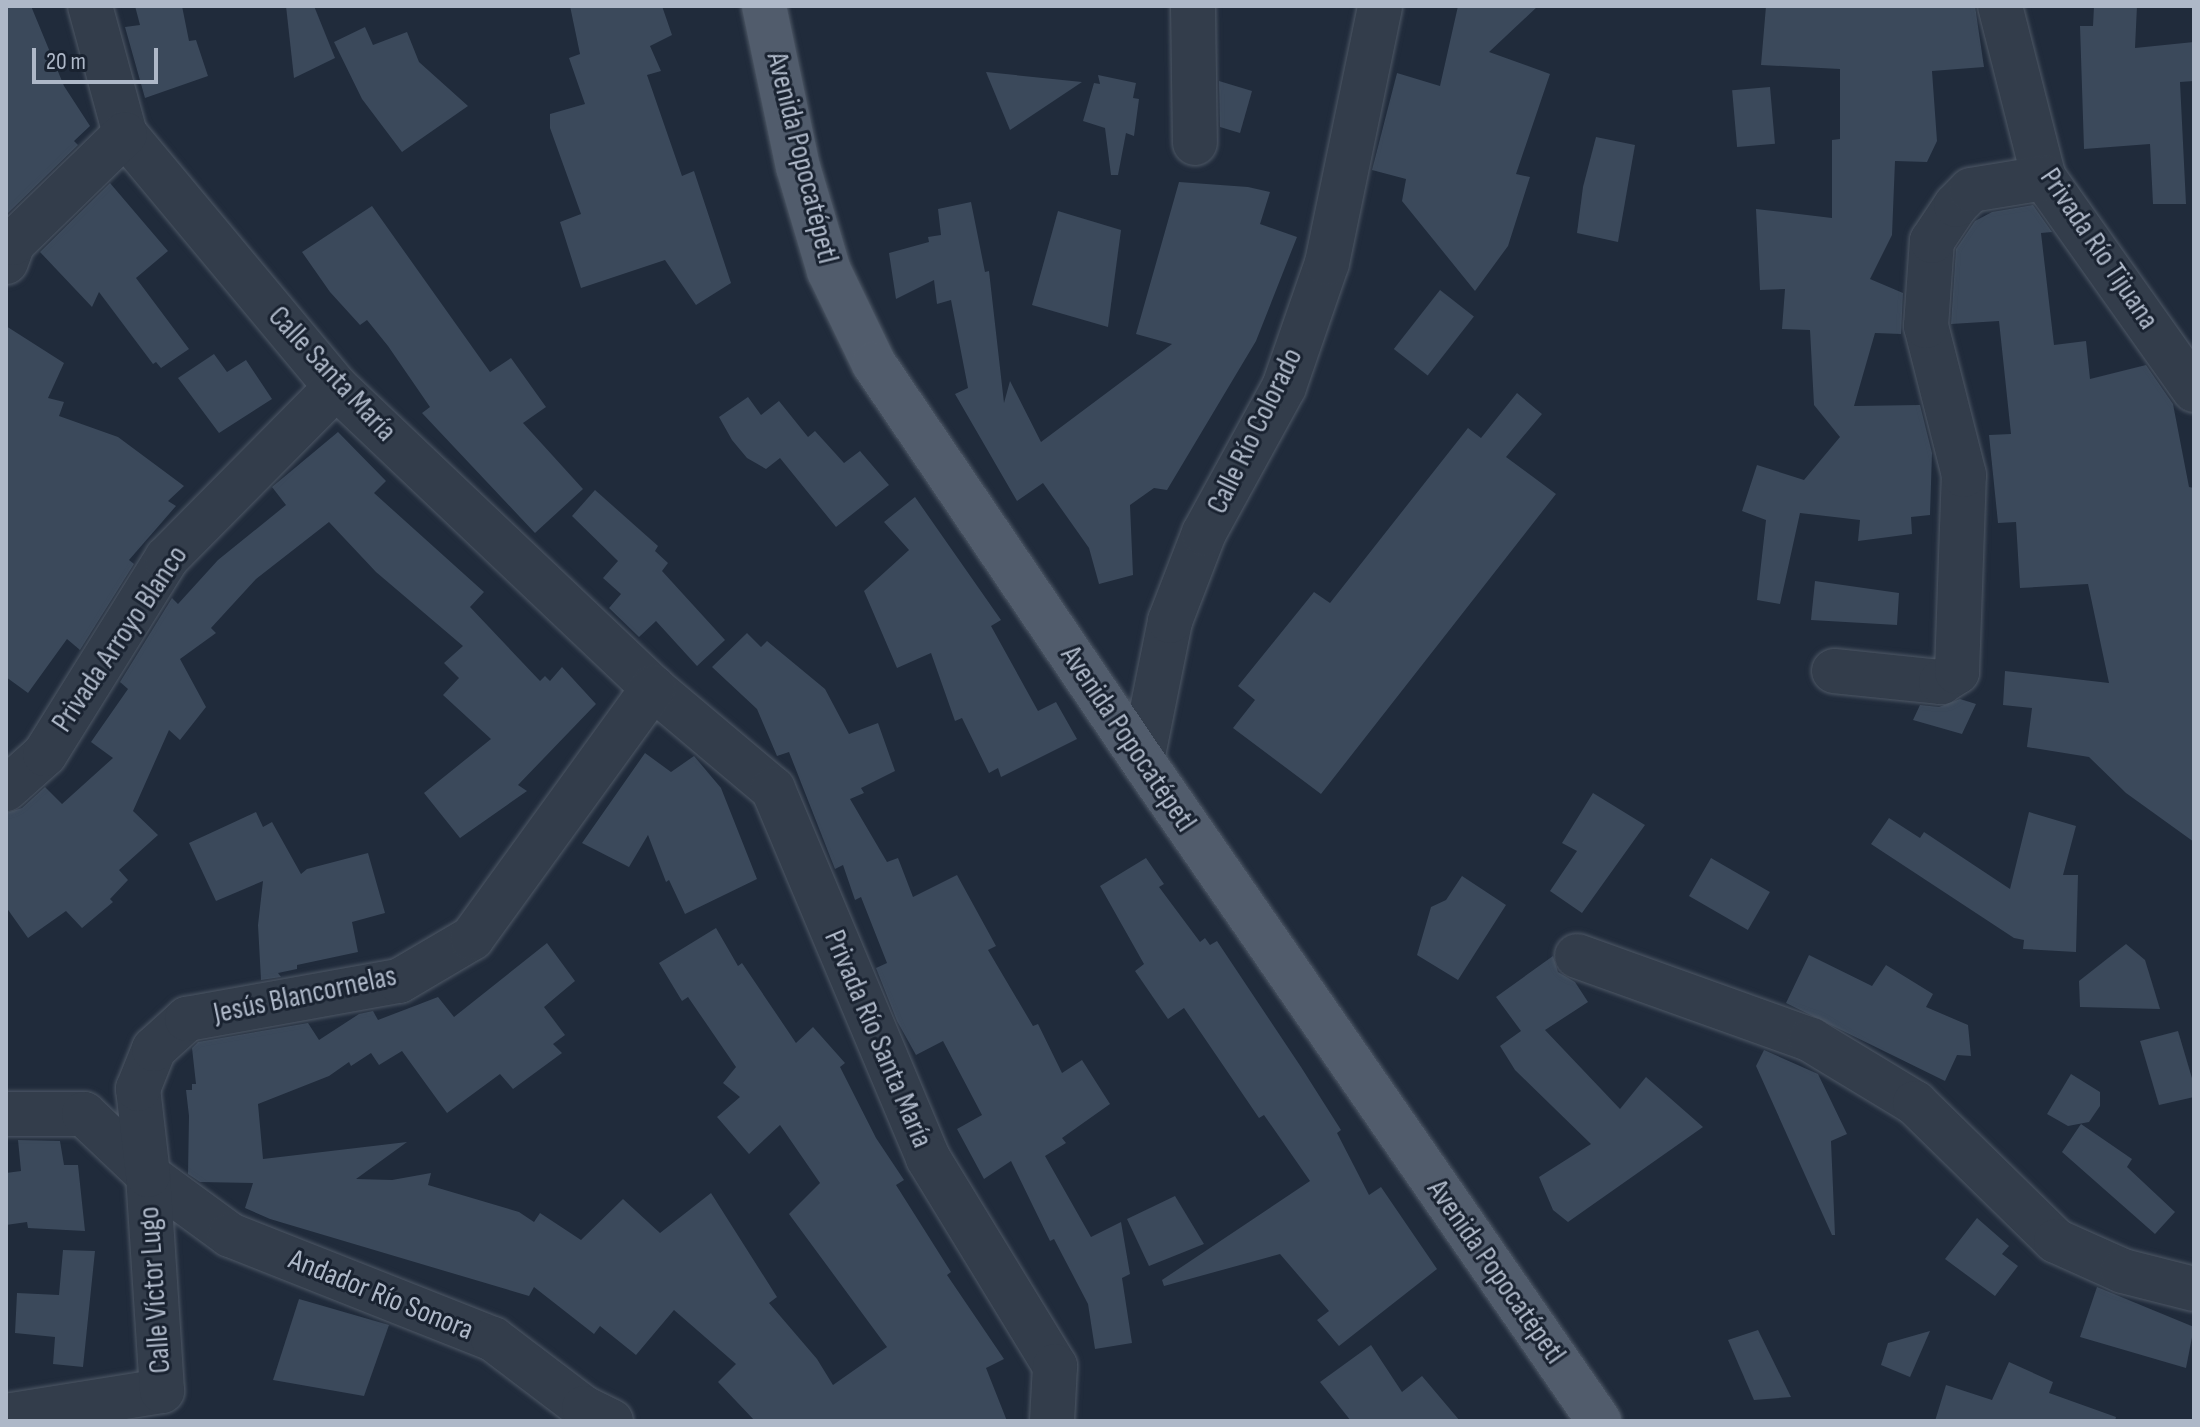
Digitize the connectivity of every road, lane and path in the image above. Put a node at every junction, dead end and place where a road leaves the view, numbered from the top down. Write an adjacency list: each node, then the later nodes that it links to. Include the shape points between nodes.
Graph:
1 (90, 6): 6 (street, Calle Santa María)
2 (764, 6): 14 (main road, Avenida Popocatépetl, via 798,167 829,271 874,364)
3 (1193, 6): 7 (street)
4 (1380, 6): 14 (street, Calle Río Colorado, via 1327,263 1284,387 1204,533 1170,621)
5 (2000, 6): 8 (street, Privada Río Tijuana)
6 (125, 134): 9 (street); 10 (street, Calle Santa María)
7 (1195, 143)
8 (2044, 178): 11 (street, Privada Río Tijuana); 12 (street, via 1971,190 1932,241 1926,326 1964,475 1957,672 1941,682)
9 (8, 248)
10 (336, 387): 13 (street, Calle Santa María); 15 (street, Privada Arroyo Blanco, via 167,558 45,754)
11 (2194, 390)
12 (1834, 671)
13 (653, 688): 18 (street, Jesús Blancornelas, via 472,938 399,981 187,1019 154,1049 138,1089); 22 (street, Privada Río Santa María, via 773,789 928,1158 1055,1366)
14 (1142, 760): 23 (main road, Avenida Popocatépetl)
15 (6, 789)
16 (1577, 956): 19 (street, via 1811,1040 1915,1103 2056,1241 2123,1271)
17 (6, 1114): 18 (street, Andador Río Sonora, via 84,1114)
18 (148, 1175): 20 (street, Andador Río Sonora, via 230,1235 493,1339); 21 (street, Calle Víctor Lugo, via 162,1391)
19 (2194, 1289)
20 (598, 1415)
21 (6, 1416)
22 (1052, 1421)
23 (1599, 1421)

